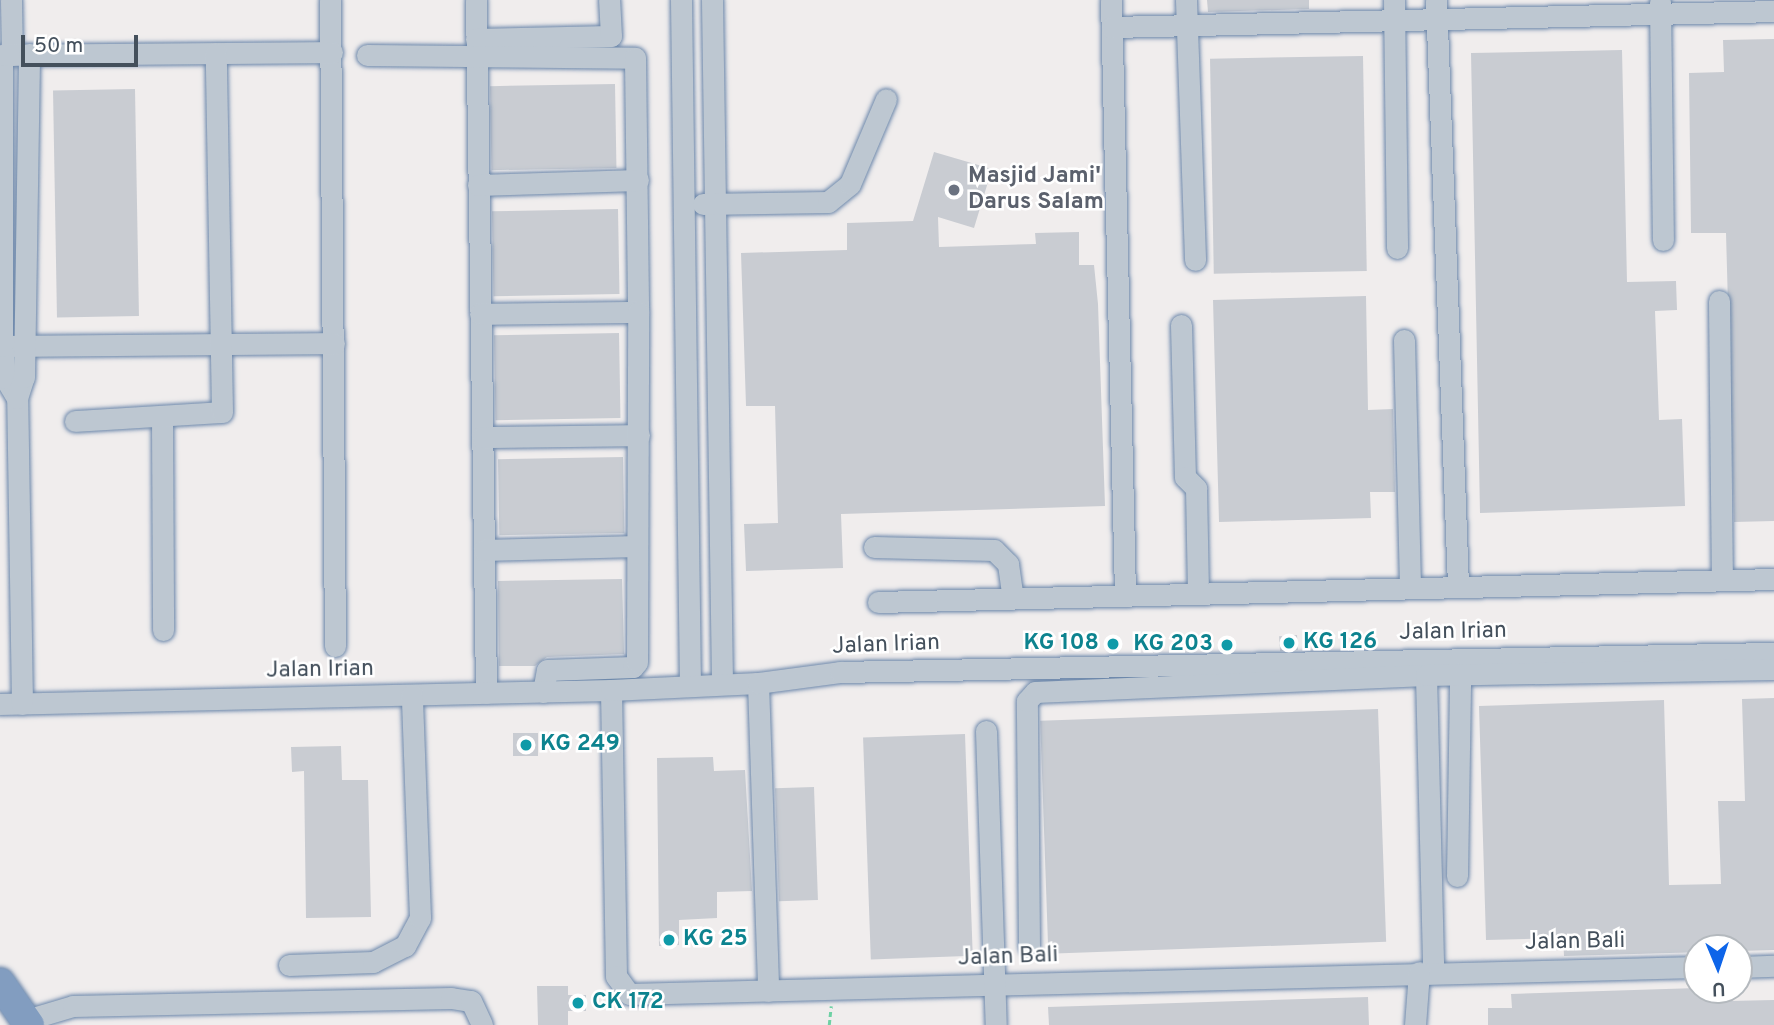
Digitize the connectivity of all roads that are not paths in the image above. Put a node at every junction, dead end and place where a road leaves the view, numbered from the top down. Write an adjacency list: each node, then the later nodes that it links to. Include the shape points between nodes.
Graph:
1 (11, 0): 18 (lane)
2 (330, 0): 16 (lane)
3 (476, 0): 15 (lane)
4 (609, 0): 15 (lane, via 611,36)
5 (681, 0): 23 (lane)
6 (712, 0): 24 (lane)
7 (1111, 0): 14 (lane)
8 (1186, 0): 13 (lane)
9 (1660, 7): 11 (lane); 12 (lane); 25 (lane)
10 (1394, 10): 11 (lane); 13 (lane); 26 (lane)
11 (1437, 10): 47 (lane)
12 (1774, 11)
13 (1187, 26): 14 (lane); 27 (lane)
14 (1112, 27): 50 (lane)
15 (477, 48): 19 (lane); 21 (lane, via 635,58); 22 (lane)
16 (332, 52): 17 (lane); 34 (lane)
17 (216, 53): 18 (lane); 33 (lane)
18 (14, 55): 35 (lane); 36 (lane)
19 (367, 55)
20 (886, 99): 24 (lane, via 850,184 828,202)
21 (638, 180): 22 (lane); 29 (lane)
22 (478, 185): 30 (lane)
23 (687, 204): 24 (lane); 61 (lane)
24 (715, 204): 60 (lane)
25 (1663, 240)
26 (1397, 248)
27 (1195, 260)
28 (1719, 301): 46 (lane)
29 (638, 312): 30 (lane); 40 (lane)
30 (480, 314): 41 (lane)
31 (1181, 325): 49 (lane, via 1185,477 1196,488)
32 (1404, 340): 48 (lane)
33 (218, 343): 34 (lane); 36 (lane); 38 (lane, via 222,412)
34 (334, 343): 54 (lane)
35 (1, 346): 36 (lane); 37 (lane)
36 (24, 346): 37 (lane)
37 (9, 377): 67 (lane, via 17,398)
38 (162, 419): 39 (lane); 53 (lane)
39 (75, 421)
40 (639, 435): 41 (lane); 42 (lane)
41 (482, 438): 44 (lane)
42 (638, 546): 44 (lane); 63 (lane, via 637,662 547,670)
43 (874, 547): 51 (lane, via 994,550 1007,564)
44 (484, 550): 64 (lane)
45 (1774, 579): 46 (lane)
46 (1722, 580): 47 (lane)
47 (1458, 587): 48 (lane)
48 (1410, 588): 49 (lane)
49 (1198, 593): 50 (lane)
50 (1125, 595): 51 (lane)
51 (1013, 598): 52 (lane)
52 (878, 601)
53 (163, 630)
54 (335, 646)
55 (1774, 653): 59 (lane, Jalan Irian, via 839,672)
56 (1774, 669): 57 (lane)
57 (1460, 674): 58 (lane); 69 (lane)
58 (1426, 675): 70 (lane, via 1035,691 1027,701); 75 (lane)
59 (758, 683): 60 (lane, Jalan Irian); 78 (lane)
60 (722, 684): 61 (lane, Jalan Irian)
61 (690, 686): 62 (lane, Jalan Irian)
62 (611, 690): 63 (lane, Jalan Irian); 78 (lane, Jalan Bali, via 619,985 629,994)
63 (543, 692): 64 (lane, Jalan Irian)
64 (486, 693): 65 (lane, Jalan Irian)
65 (412, 695): 67 (lane, Jalan Irian); 71 (lane, via 420,918 405,946 373,962)
66 (0, 704): 67 (lane, Jalan Irian)
67 (22, 704)
68 (986, 731): 77 (lane)
69 (1457, 876)
70 (1029, 946)
71 (289, 965)
72 (1774, 966): 74 (lane)
73 (1683, 967): 75 (lane, Jalan Bali)
74 (1753, 967)
75 (1426, 972): 77 (lane, Jalan Bali); 82 (lane)
76 (0, 983): 79 (highway)
77 (995, 984): 78 (lane, Jalan Bali); 81 (lane)
78 (768, 991)
79 (35, 1019): 80 (lane, via 73,1006 451,998 471,1001)
80 (482, 1025)
81 (996, 1025)
82 (1415, 1025)

